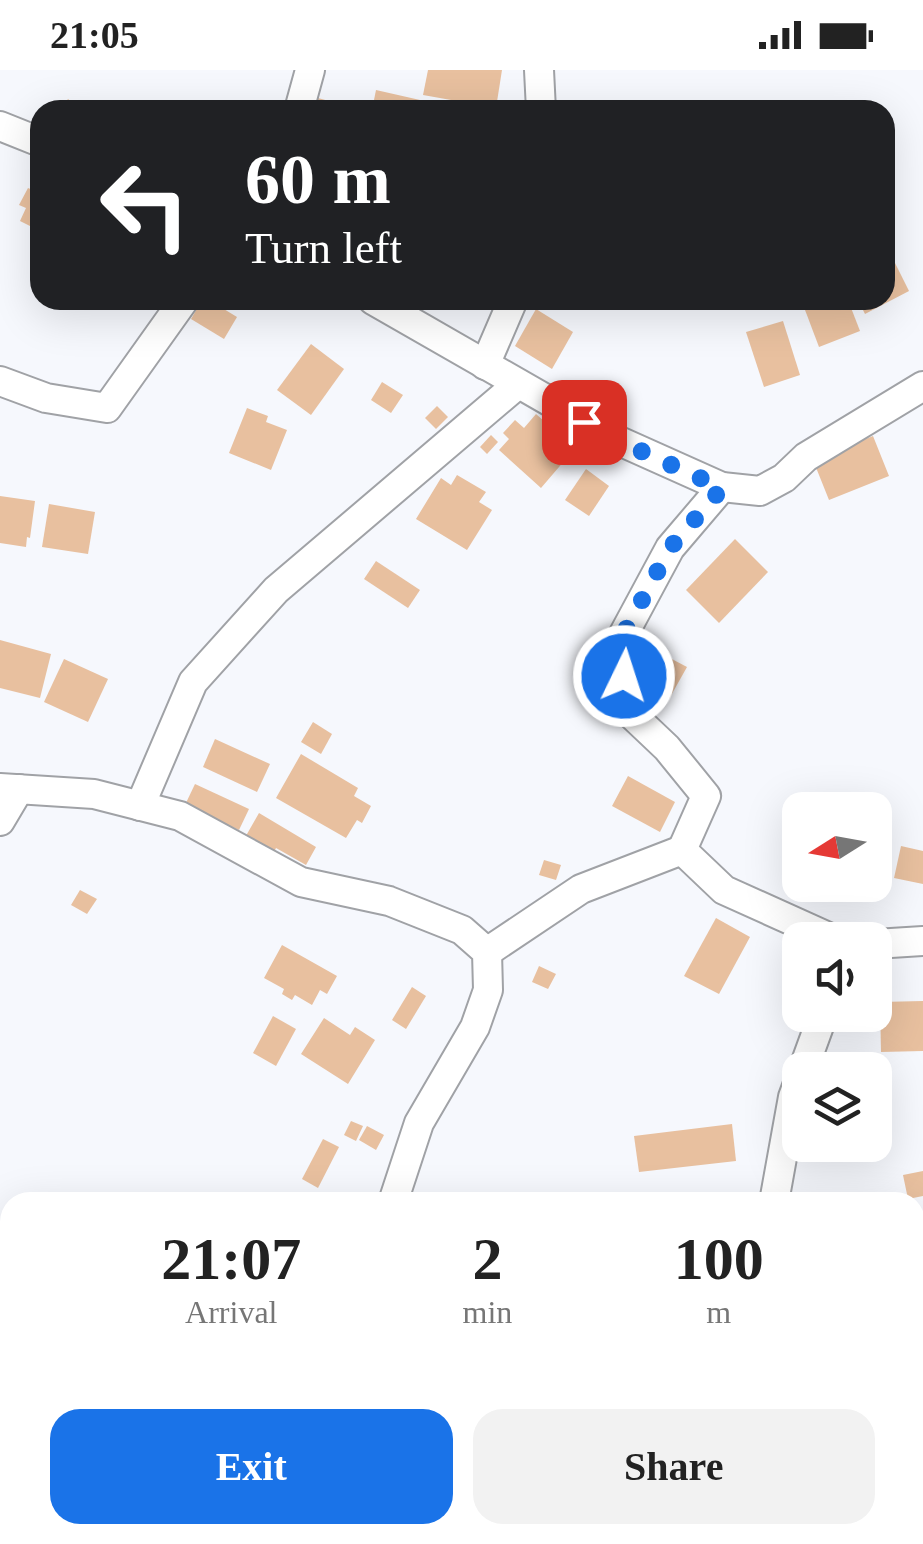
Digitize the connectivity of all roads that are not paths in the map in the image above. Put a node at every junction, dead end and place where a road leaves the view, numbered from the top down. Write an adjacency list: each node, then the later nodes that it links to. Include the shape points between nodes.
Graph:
1 (310, 70): 3 (street)
2 (539, 70): 4 (street)
3 (302, 100)
4 (540, 100)
5 (0, 126): 6 (street)
6 (30, 138)
7 (177, 310): 11 (street, via 108,408 46,398)
8 (390, 310): 10 (street)
9 (509, 310): 10 (street)
10 (484, 364): 12 (street)
11 (0, 380)
12 (518, 384): 14 (street); 16 (street, via 276,590 193,682)
13 (923, 386): 14 (street, via 760,491)
14 (722, 488): 18 (street, via 670,548 620,641 628,711 706,796)
15 (10, 788): 16 (street, via 94,794); 17 (street)
16 (140, 806): 22 (street, via 180,816 302,882 389,901 462,930)
17 (0, 822)
18 (682, 850): 19 (street, via 724,890); 22 (street, via 580,888)
19 (795, 922)
20 (923, 941): 21 (street)
21 (892, 943)
22 (488, 952): 24 (street, via 488,990 419,1123)
23 (782, 1158): 25 (street)
24 (396, 1192)
25 (776, 1192)

